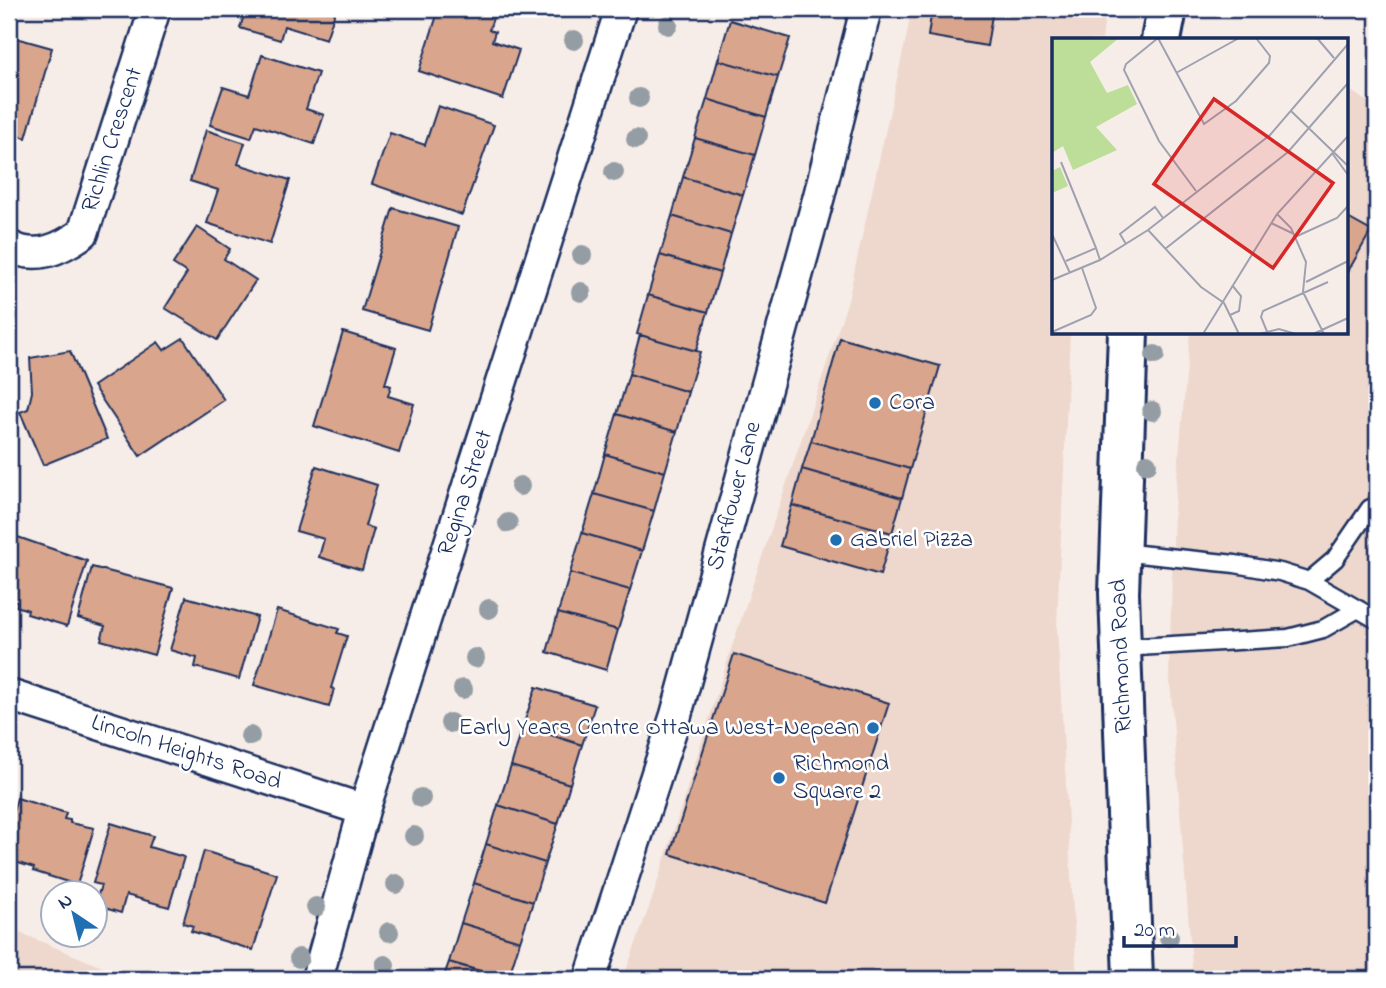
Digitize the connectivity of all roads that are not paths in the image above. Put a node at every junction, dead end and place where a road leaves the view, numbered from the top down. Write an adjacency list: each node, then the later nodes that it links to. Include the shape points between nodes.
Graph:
1 (155, 9): 6 (street, Richlin Crescent, via 83,233 61,249 23,254)
2 (621, 9): 15 (street, Regina Street)
3 (866, 9): 17 (street, Starflower Lane, via 676,715)
4 (1167, 9): 5 (main road)
5 (1161, 38)
6 (9, 246)
7 (1128, 334): 9 (main road, Richmond Road)
8 (1370, 508): 10 (lane, via 1335,559)
9 (1120, 552): 10 (lane, via 1235,564); 13 (main road, Richmond Road)
10 (1309, 581): 11 (lane)
11 (1358, 609): 12 (lane); 13 (lane, via 1323,629 1288,638)
12 (1377, 620)
13 (1121, 648): 18 (main road, Richmond Road)
14 (9, 695): 15 (street, Lincoln Heights Road)
15 (364, 810): 16 (street, Regina Street)
16 (317, 979)
17 (590, 979)
18 (1133, 979)

